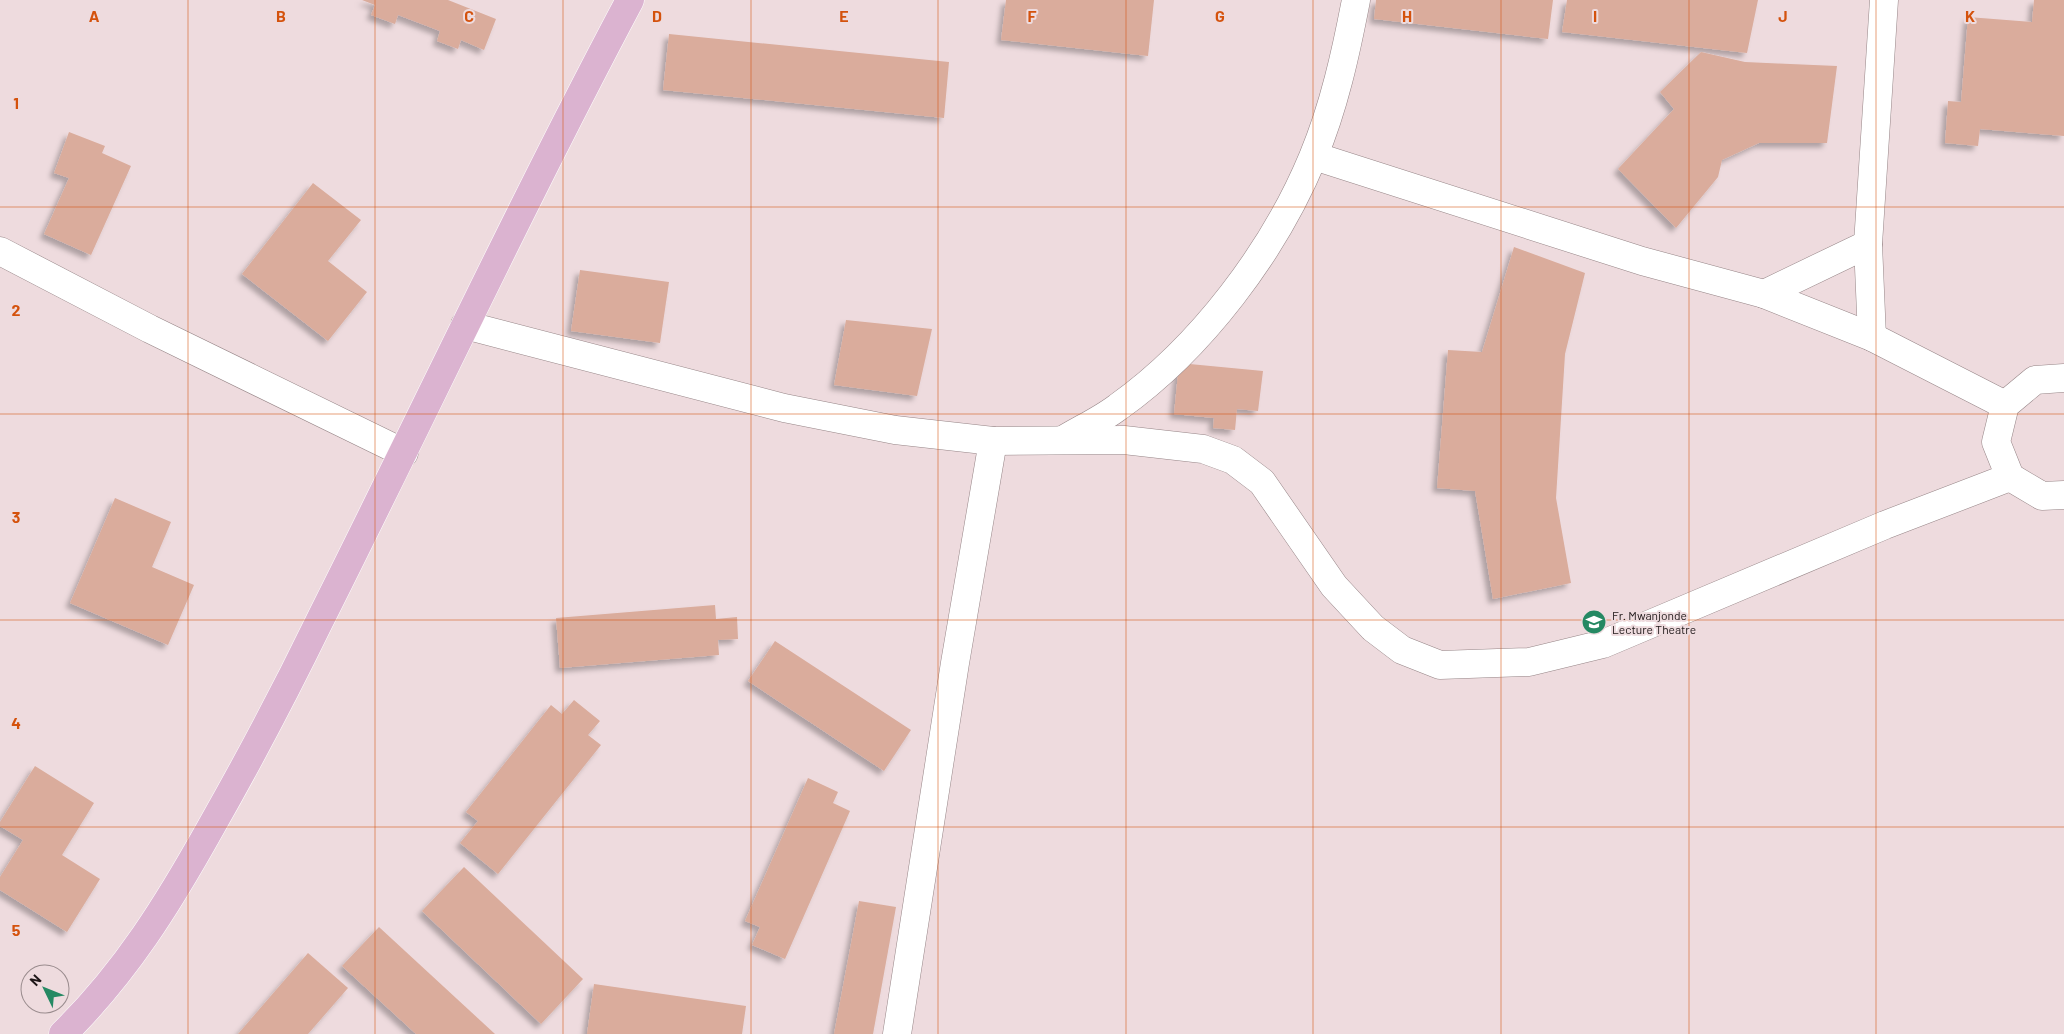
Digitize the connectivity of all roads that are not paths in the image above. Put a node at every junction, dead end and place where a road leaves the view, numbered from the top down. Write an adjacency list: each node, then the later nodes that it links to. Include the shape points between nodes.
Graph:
1 (630, 0): 8 (main road)
2 (1356, 0): 4 (street, via 1339,78)
3 (1884, 0): 5 (street)
4 (1314, 156): 7 (street, via 1642,261); 12 (street, via 1284,217 1226,303 1173,362 1118,408)
5 (1868, 244): 7 (street); 9 (street)
6 (0, 251): 14 (street, via 150,329)
7 (1764, 294): 9 (street)
8 (465, 325): 13 (street, via 784,408 895,430); 14 (main road)
9 (1872, 337): 11 (street)
10 (2064, 378): 11 (street, via 2035,380)
11 (2005, 405): 15 (street, via 1996,442)
12 (1062, 440): 13 (street); 15 (street, via 1124,440 1203,450 1233,460 1262,482 1334,586 1373,628 1402,650 1440,665 1529,662 1603,644 1885,525)
13 (993, 441): 18 (street)
14 (404, 453): 17 (main road, via 257,746 181,880 135,952 88,1010)
15 (2010, 477): 16 (street, via 2042,496)
16 (2064, 495)
17 (62, 1034)
18 (897, 1034)

